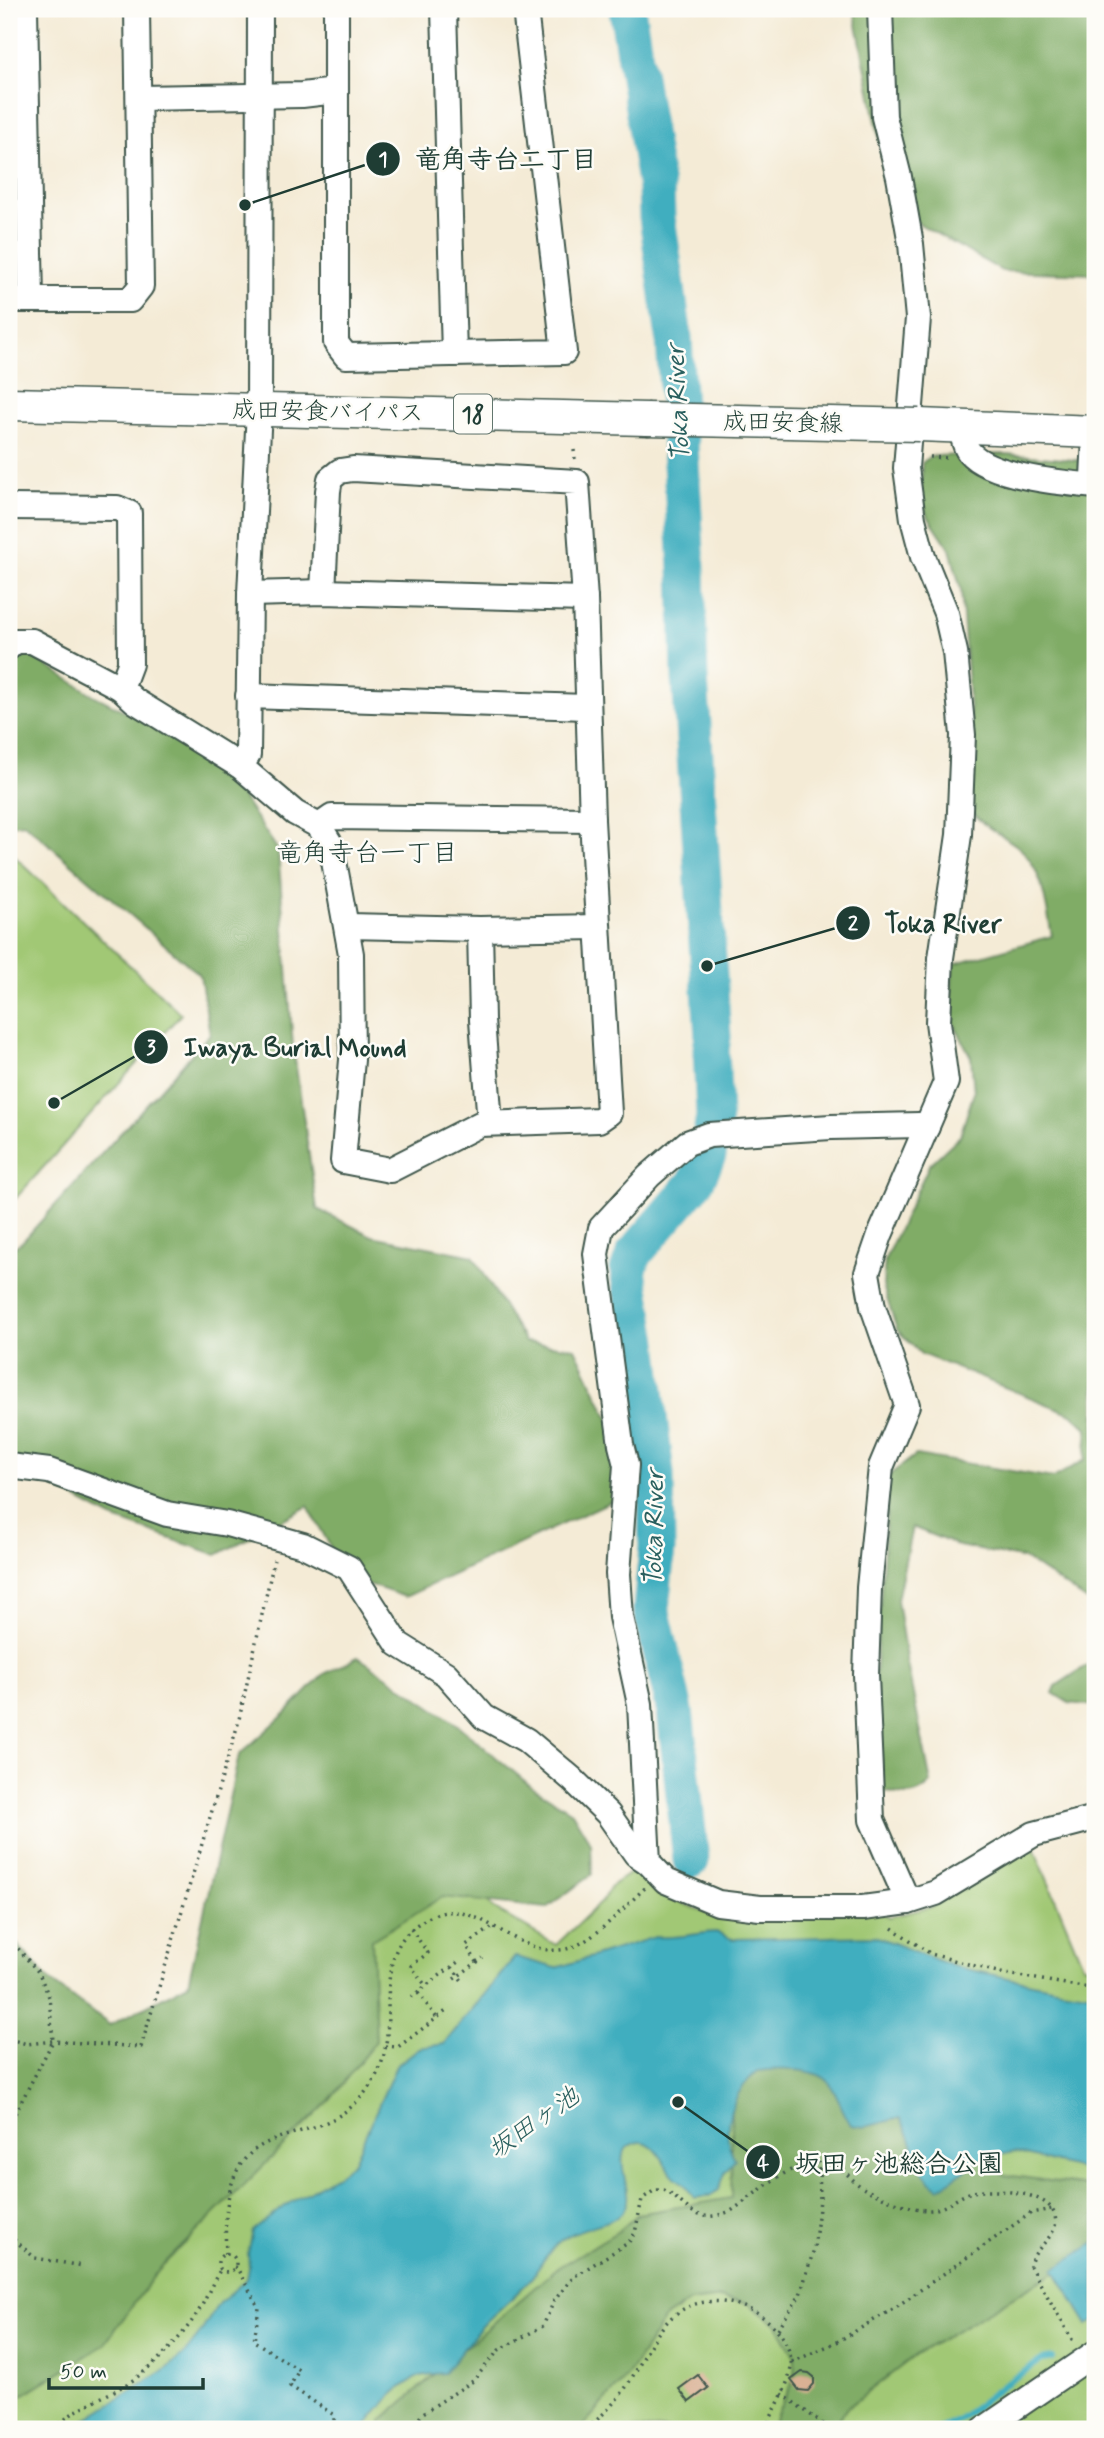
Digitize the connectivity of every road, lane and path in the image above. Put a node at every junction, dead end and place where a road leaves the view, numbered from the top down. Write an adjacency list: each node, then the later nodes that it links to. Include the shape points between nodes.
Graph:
1 (25, 9): 11 (street)
2 (137, 9): 10 (street)
3 (260, 9): 9 (street)
4 (336, 9): 8 (street)
5 (444, 9): 12 (street)
6 (525, 9): 12 (street, via 564,352)
7 (880, 9): 35 (street, via 884,117 911,244 918,318 906,468 923,557 956,652 963,735 958,835 941,958 938,1022 946,1082)
8 (336, 91): 9 (street); 12 (street, via 336,343 346,356)
9 (262, 96): 10 (street); 14 (street)
10 (140, 98): 11 (street, via 141,286 130,300)
11 (20, 300)
12 (454, 354)
13 (9, 404): 14 (main road, 成田安食バイパス / 18)
14 (260, 409): 15 (main road, 成田安食バイパス / 18); 22 (street)
15 (647, 419): 16 (main road, 成田安食線 / 18, bridge)
16 (960, 426): 17 (main road, 18); 19 (street, via 967,450 981,463 1042,481)
17 (1095, 432)
18 (1095, 438): 19 (street)
19 (1095, 481)
20 (9, 507): 25 (street, via 117,508 129,513 130,664)
21 (323, 592): 22 (street); 23 (street); 23 (street, via 330,479 353,469 577,482)
22 (250, 594): 26 (street)
23 (585, 599): 27 (street)
24 (9, 647): 25 (street, via 32,642)
25 (121, 688): 28 (street)
26 (248, 696): 27 (street); 28 (street, via 247,755)
27 (587, 707): 29 (street)
28 (240, 766): 30 (street, via 295,813)
29 (592, 820): 30 (street, via 331,817); 32 (street)
30 (319, 825): 31 (street, via 331,845)
31 (348, 926): 33 (street); 34 (street, via 352,1060 343,1161 390,1170 480,1124)
32 (598, 927): 33 (street); 34 (street, via 609,1113 599,1121)
33 (480, 929): 34 (street)
34 (490, 1124)
35 (927, 1126): 39 (street, via 831,1126 709,1135 687,1143 601,1228 596,1254 626,1465 618,1574 621,1617 640,1704); 40 (street, via 867,1273 873,1307 907,1405 881,1467 866,1675 872,1820)
36 (9, 1466): 37 (street, via 49,1471 167,1514)
37 (279, 1539): 39 (street, via 303,1545 349,1568 398,1644 446,1674 484,1717 526,1740 572,1779); 59 (path, via 238,1724 141,2048)
38 (1095, 1818): 40 (street, via 1034,1834 936,1893)
39 (654, 1868): 41 (street, via 666,1881 718,1903 760,1909); 42 (path, via 596,1932 567,1949 520,1943)
40 (908, 1902): 41 (street)
41 (863, 1908): 53 (path, via 931,1955)
42 (493, 1927): 43 (path, via 476,1917 448,1912 435,1914); 47 (path, via 466,1945)
43 (411, 1929): 52 (path, via 428,1954 411,1966); 60 (path, via 397,1945 392,1961)
44 (9, 1938): 59 (path, via 39,1973 49,1997)
45 (483, 1958): 47 (path)
46 (458, 1962): 48 (path)
47 (477, 1962): 49 (path)
48 (452, 1967): 49 (path); 52 (path)
49 (459, 1976): 50 (path); 51 (path)
50 (454, 1979)
51 (463, 1982)
52 (426, 1986): 54 (path)
53 (1095, 1989)
54 (418, 1993): 55 (path); 57 (path)
55 (411, 1997)
56 (449, 2009): 57 (path)
57 (436, 2018): 60 (path, via 398,2047)
58 (9, 2039): 59 (path, via 27,2044)
59 (53, 2041): 61 (path)
60 (385, 2046): 65 (path, via 375,2077 342,2114 266,2141 238,2167 226,2205)
61 (9, 2125)
62 (818, 2162): 63 (path, via 837,2164 880,2196 927,2210 971,2193 993,2191 1042,2199); 69 (path, via 820,2200 814,2249 800,2295); 75 (path, via 796,2168 720,2215 696,2215 664,2190 648,2193 628,2243 575,2276 554,2301 543,2326 499,2350 473,2381 423,2413)
63 (1052, 2209): 70 (path, via 1055,2230 1030,2266); 71 (path, via 1031,2213 893,2309)
64 (9, 2235): 66 (path, via 35,2258)
65 (226, 2254): 67 (path, via 234,2258); 68 (path, via 219,2260)
66 (82, 2266)
67 (236, 2268): 68 (path); 74 (path, via 259,2308 254,2341 299,2370 290,2386 334,2415)
68 (221, 2269): 73 (path, via 175,2343 135,2378 77,2408)
69 (778, 2330): 71 (path); 76 (path, via 751,2308 718,2302 695,2304 678,2312 659,2333 621,2394)
70 (1090, 2356): 79 (street)
71 (792, 2362): 72 (path)
72 (782, 2394): 77 (path); 78 (path)
73 (55, 2429)
74 (334, 2429)
75 (411, 2429)
76 (587, 2429)
77 (765, 2429)
78 (830, 2429)
79 (984, 2429)

